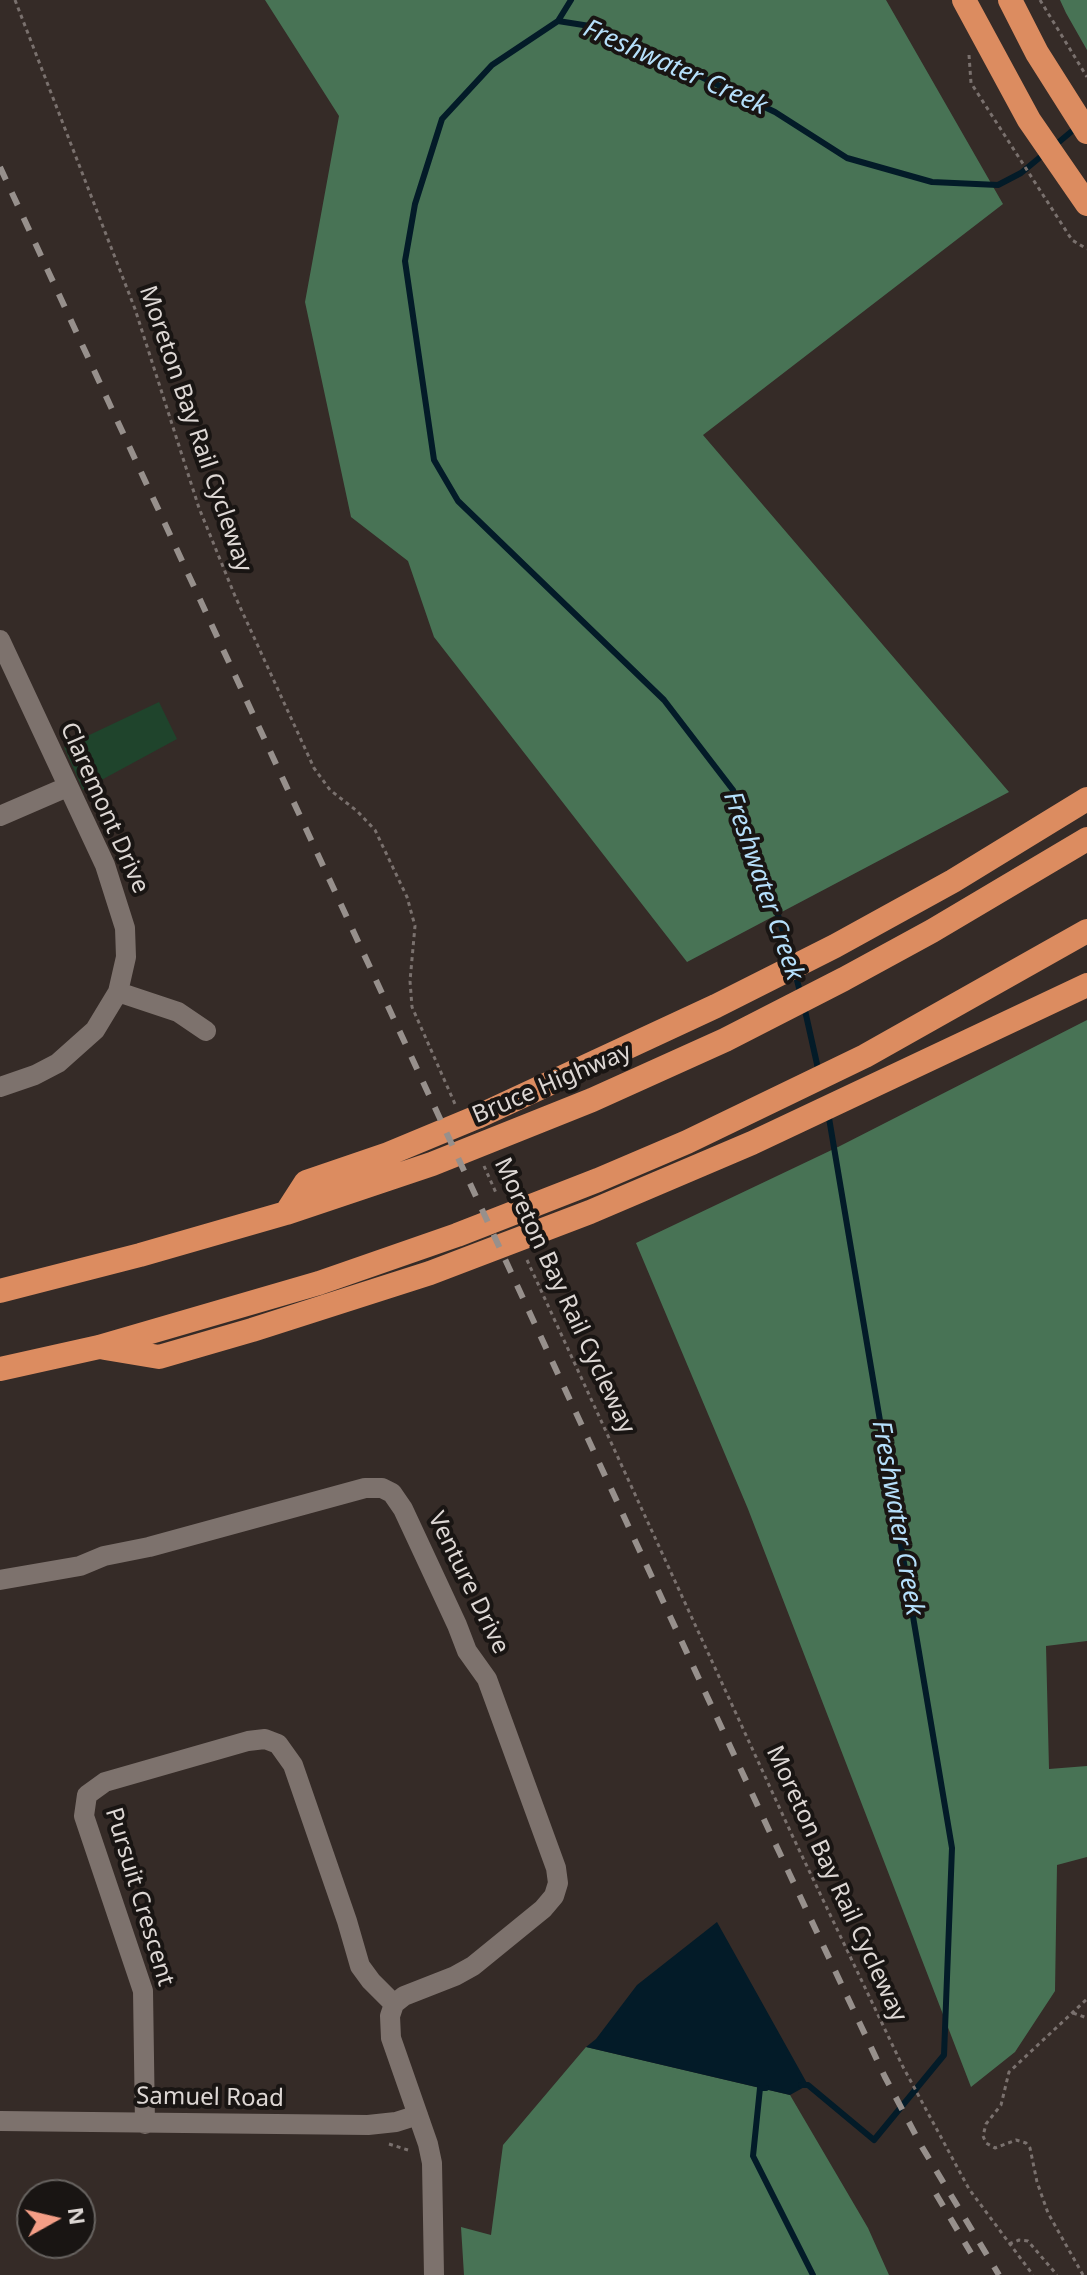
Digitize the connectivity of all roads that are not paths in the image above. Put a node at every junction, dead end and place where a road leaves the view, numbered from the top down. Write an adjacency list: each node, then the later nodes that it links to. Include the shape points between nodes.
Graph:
1 (964, 0): 4 (highway, via 1029,120)
2 (1010, 0): 3 (highway)
3 (1087, 132)
4 (1087, 204)
5 (0, 640): 6 (street, Claremont Drive)
6 (67, 787): 8 (street); 12 (street, Claremont Drive, via 105,865 121,913 126,957)
7 (1086, 798): 15 (highway, via 953,881 716,1006 477,1117 306,1182)
8 (0, 816)
9 (1087, 839): 15 (highway, Bruce Highway, via 982,903 725,1040 445,1158)
10 (1087, 931): 17 (highway, via 865,1056 598,1180 319,1283)
11 (1087, 985): 17 (highway, via 752,1143 468,1259 159,1357)
12 (118, 992): 13 (street, via 178,1012); 14 (street, Claremont Drive, via 95,1030 58,1063)
13 (206, 1031)
14 (0, 1087)
15 (286, 1213): 16 (highway, Bruce Highway)
16 (0, 1291)
17 (99, 1347): 18 (highway)
18 (0, 1369)
19 (0, 1580): 20 (street, Venture Drive, via 80,1566 365,1488 392,1493 467,1651 487,1679 558,1875 550,1902 473,1966)
20 (394, 2004): 21 (street, via 391,2038); 23 (street, Pursuit Crescent, via 360,1966 293,1765 278,1744 248,1741 105,1782 87,1795 84,1816 143,1991)
21 (418, 2115): 23 (street, Samuel Road, via 368,2125); 24 (street, via 432,2163)
22 (0, 2121): 23 (street, Samuel Road)
23 (145, 2124)
24 (434, 2275)

